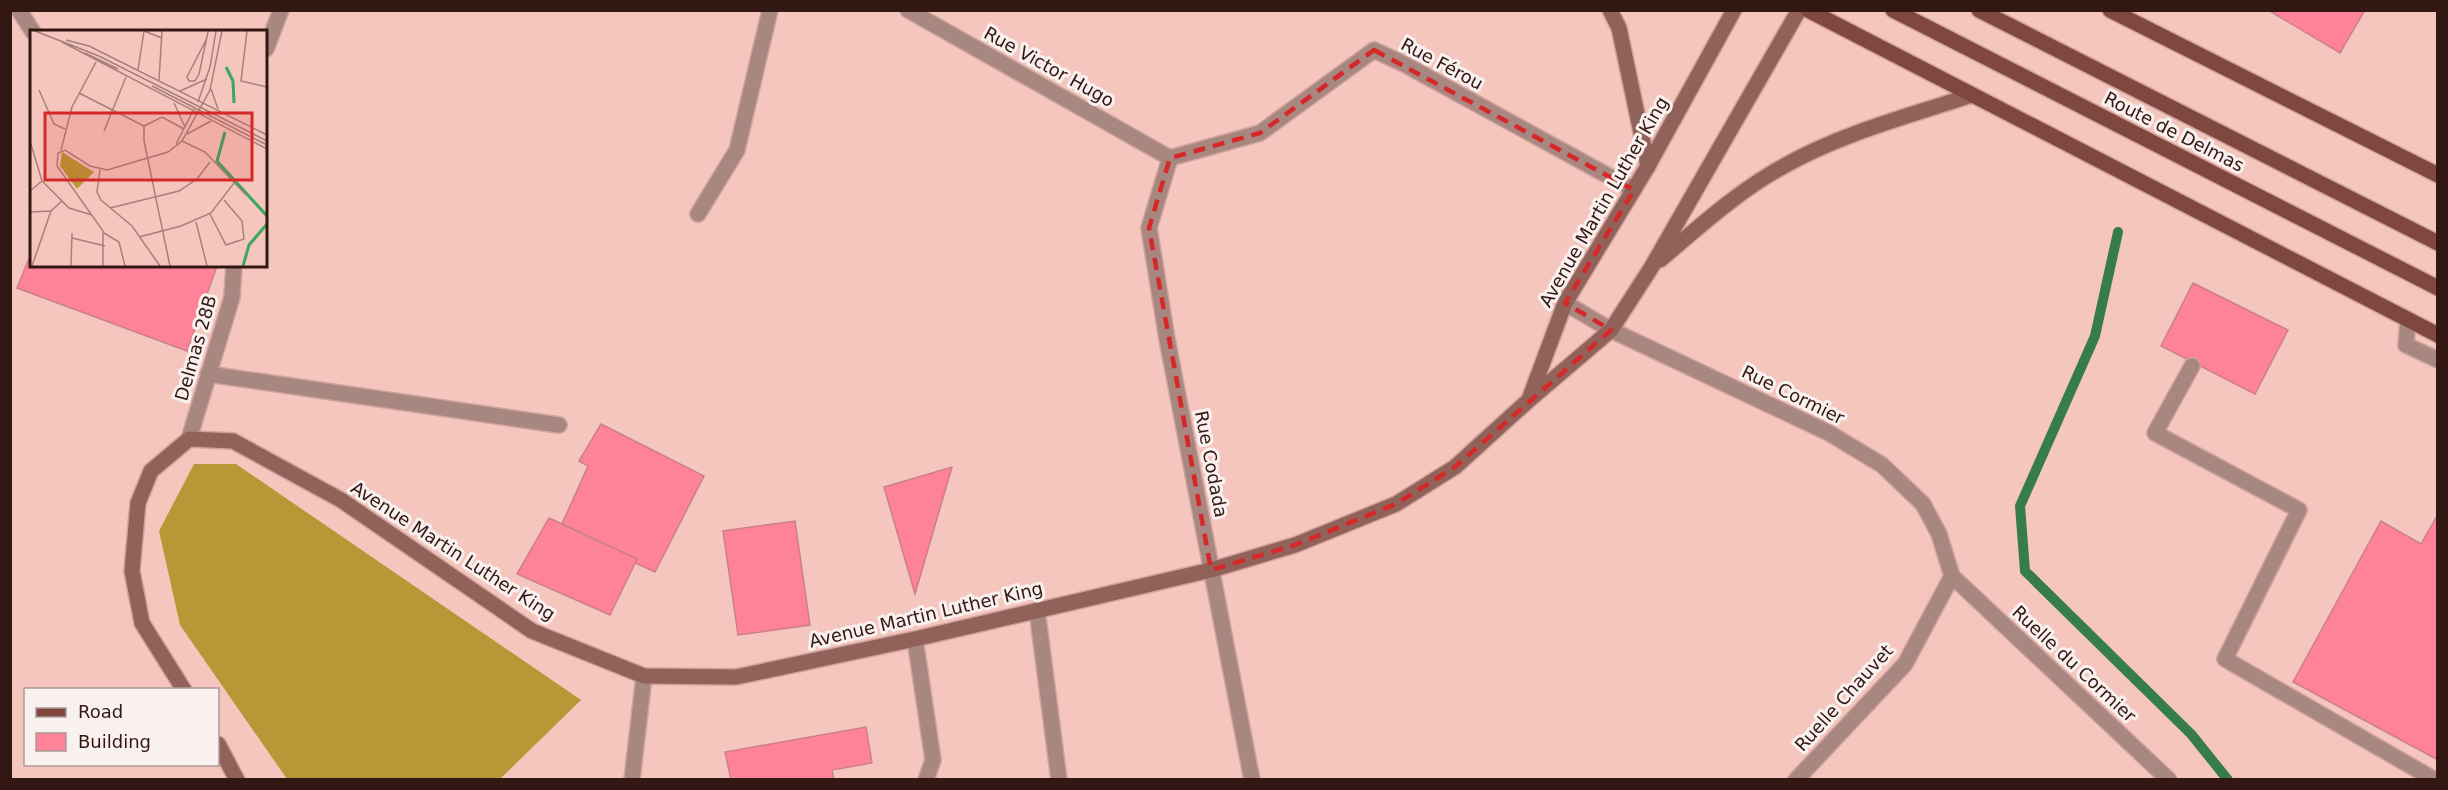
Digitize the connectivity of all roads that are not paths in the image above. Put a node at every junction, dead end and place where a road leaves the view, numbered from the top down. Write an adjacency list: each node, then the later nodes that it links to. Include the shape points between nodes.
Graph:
1 (19, 10): 12 (street)
2 (281, 10): 13 (street)
3 (770, 10): 19 (street, via 737,150)
4 (908, 10): 15 (street, Rue Victor Hugo)
5 (1610, 10): 16 (main road, via 1619,28)
6 (1734, 10): 16 (main road, Avenue Martin Luther King)
7 (1799, 10): 22 (main road)
8 (1808, 10): 14 (main road)
9 (1893, 10): 23 (main road, Route de Delmas)
10 (1979, 10): 20 (main road, Route de Delmas)
11 (2110, 10): 17 (main road)
12 (32, 30)
13 (267, 46)
14 (1972, 95): 22 (main road, via 1834,141 1783,166 1715,213); 25 (main road)
15 (1170, 158): 18 (street, Rue Férou, via 1260,133 1374,50); 34 (street, Rue Codada, via 1149,228)
16 (1648, 166): 18 (main road, Avenue Martin Luther King)
17 (2438, 175)
18 (1634, 190): 24 (main road, Avenue Martin Luther King)
19 (698, 214)
20 (2438, 243)
21 (234, 267): 30 (street, Delmas 28B, via 232,297)
22 (1651, 268): 26 (main road)
23 (2438, 288)
24 (1564, 303): 26 (street, Rue Cormier); 31 (main road, Avenue Martin Luther King)
25 (2408, 320): 27 (main road); 28 (street, via 2406,345)
26 (1611, 330): 31 (main road); 35 (street, Rue Cormier, via 1829,433 1882,465 1923,504 1939,534)
27 (2438, 335)
28 (2438, 360)
29 (2192, 366): 48 (street, via 2155,433 2299,510 2225,659)
30 (208, 374): 32 (street); 33 (street, Delmas 28B)
31 (1529, 400): 34 (main road, Avenue Martin Luther King, via 1455,467 1396,504 1294,545)
32 (559, 425)
33 (189, 440): 38 (main road, Avenue Martin Luther King, via 233,441 341,500 532,631); 39 (main road, via 150,471 138,503 132,571 142,623)
34 (1211, 570): 36 (main road, Avenue Martin Luther King); 45 (street, Rue Codada)
35 (1952, 576): 46 (street, Ruelle Chauvet, via 1905,664); 47 (street, Ruelle du Cormier)
36 (1038, 610): 37 (main road, Avenue Martin Luther King); 44 (street)
37 (915, 639): 38 (main road, Avenue Martin Luther King, via 735,677); 43 (street, via 933,760)
38 (644, 676): 42 (street)
39 (183, 688)
40 (219, 746): 41 (main road)
41 (237, 780)
42 (632, 780)
43 (926, 780)
44 (1059, 780)
45 (1252, 780)
46 (1796, 780)
47 (2169, 780)
48 (2435, 780)

